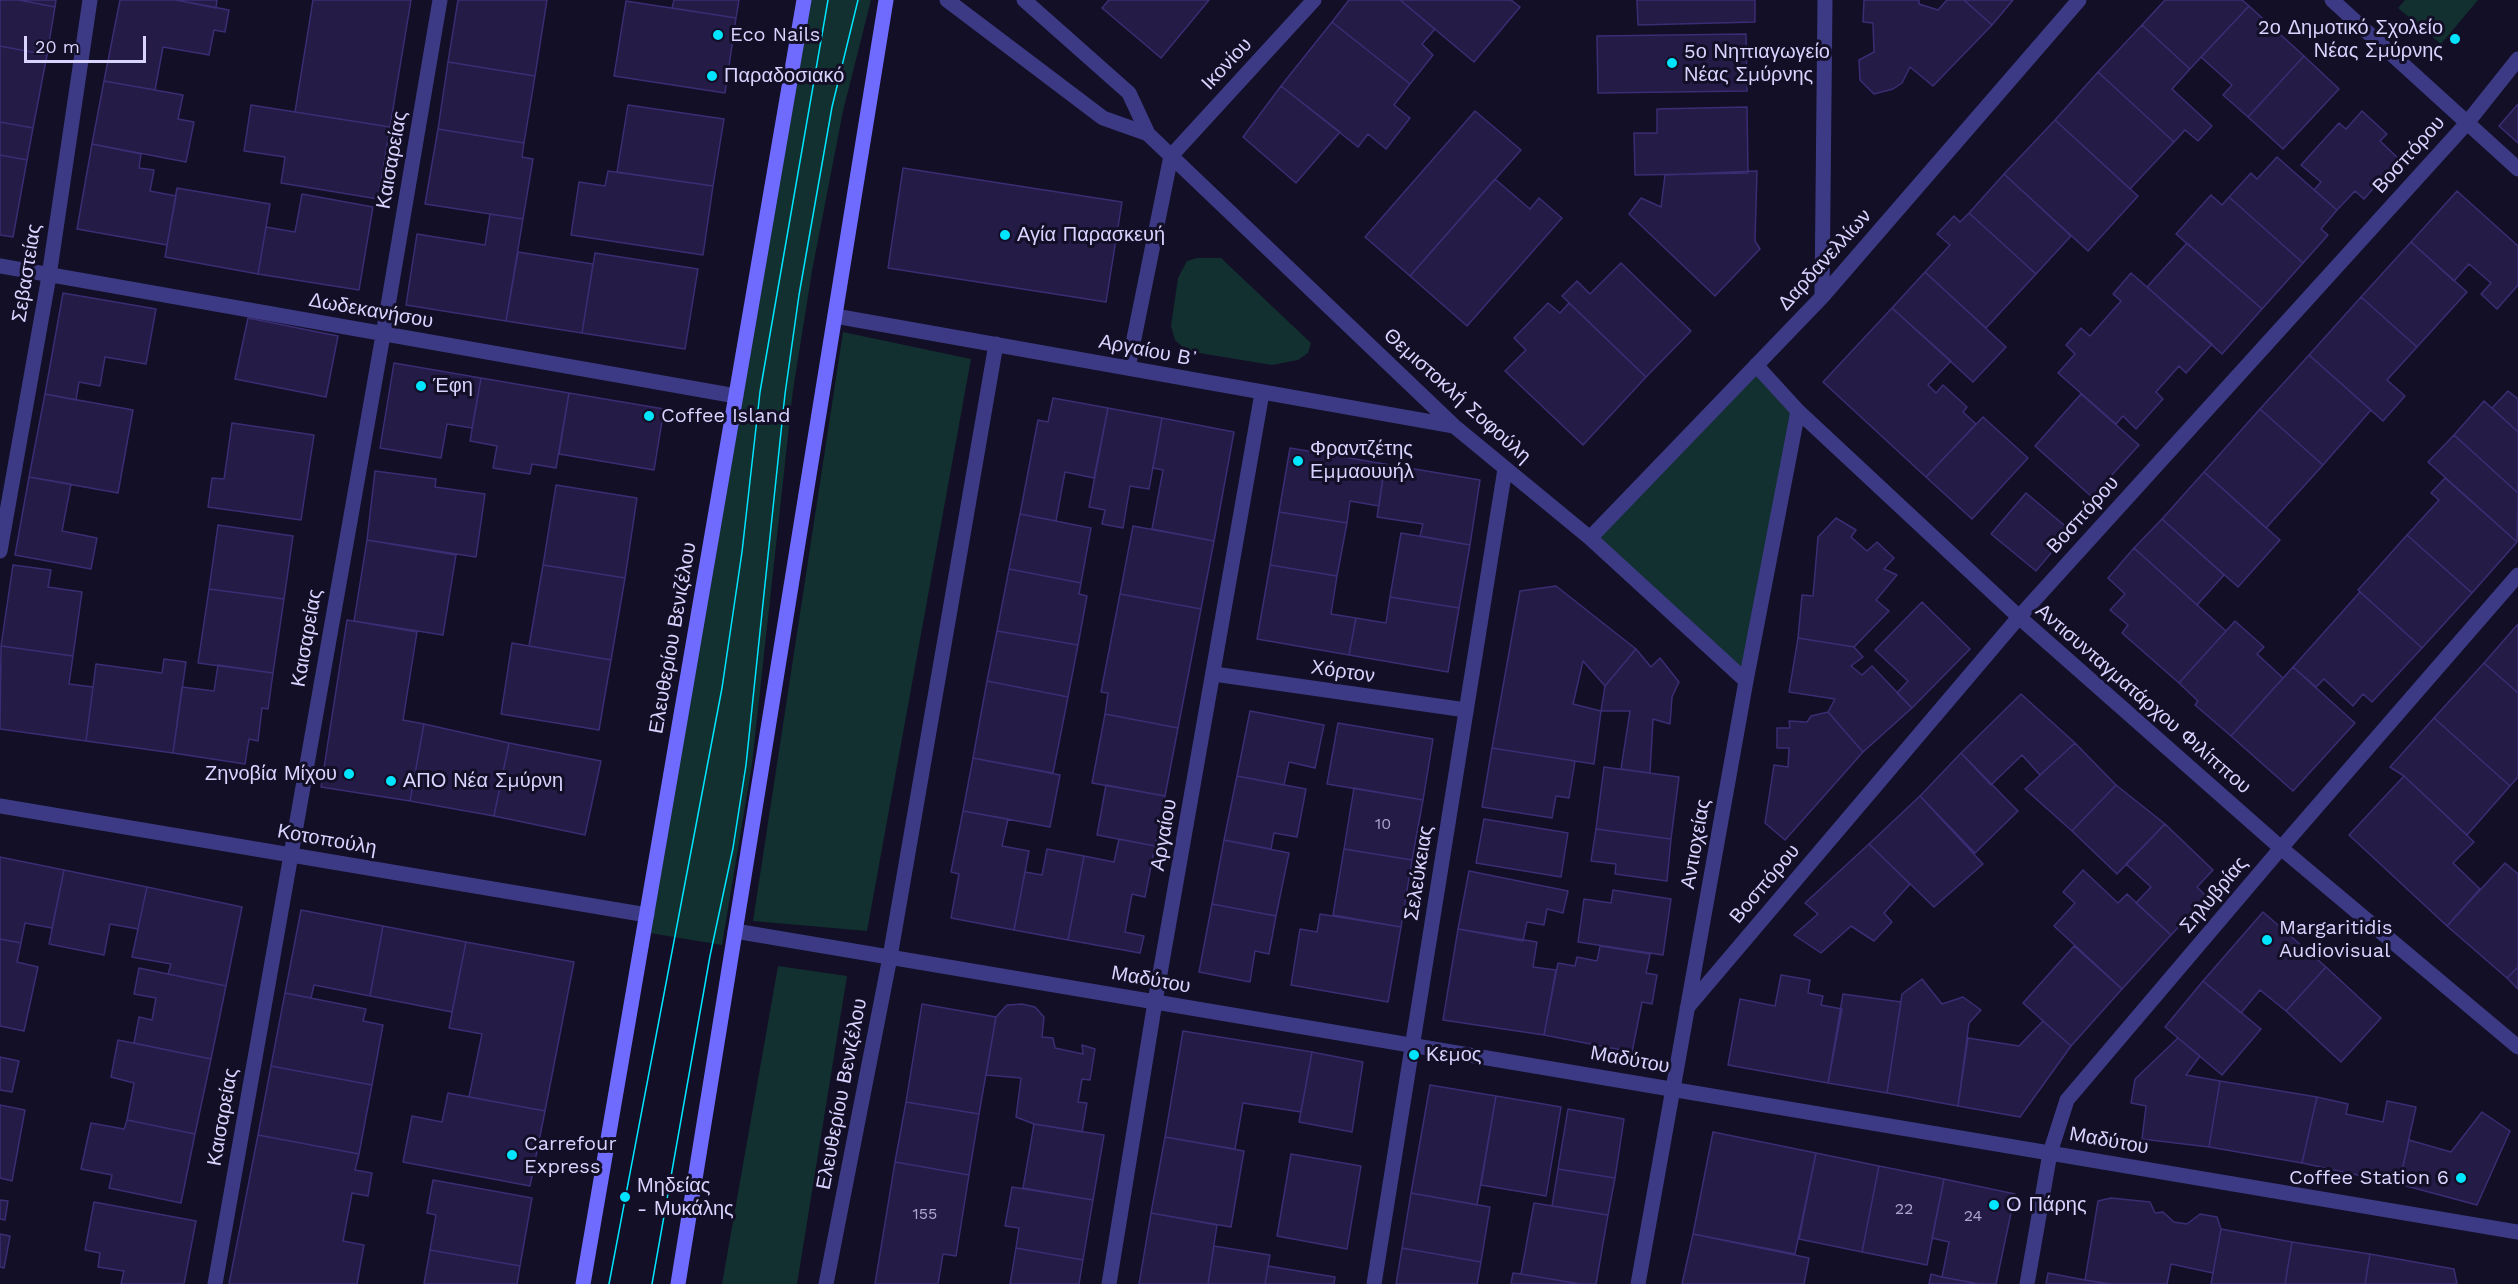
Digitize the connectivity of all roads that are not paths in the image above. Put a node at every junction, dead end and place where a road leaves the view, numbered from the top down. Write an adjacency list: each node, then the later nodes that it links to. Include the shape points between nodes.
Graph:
1 (90, 0): 17 (street, Σεβαστείας)
2 (440, 0): 20 (street, Καισαρείας)
3 (804, 0): 25 (main road, Ελευθερίου Βενιζέλου)
4 (886, 0): 19 (main road)
5 (947, 0): 13 (street, Θεμιστοκλή Σοφούλη, via 1103,118)
6 (1024, 0): 13 (street, Θεμιστοκλή Σοφούλη, via 1129,93)
7 (1314, 0): 14 (street, Ικονίου)
8 (1825, 0): 18 (street)
9 (2079, 0): 18 (street, Δαρδανελλίων)
10 (2332, 0): 12 (street)
11 (2518, 59): 12 (street, Βοσπόρου)
12 (2467, 123): 15 (street); 32 (street, Βοσπόρου)
13 (1148, 134): 14 (street, Θεμιστοκλή Σοφούλη)
14 (1171, 156): 23 (street); 27 (street, Θεμιστοκλή Σοφούλη)
15 (2518, 169)
16 (0, 266): 17 (street, Δωδεκανήσου)
17 (49, 276): 20 (street, Δωδεκανήσου); 30 (street, Σεβαστείας)
18 (1822, 297): 22 (street, Δαρδανελλίων)
19 (835, 316): 21 (street, Αργαίου Β᾽); 40 (main road)
20 (383, 335): 25 (street, Δωδεκανήσου); 38 (street, Καισαρείας)
21 (996, 344): 23 (street, Αργαίου Β᾽); 41 (street, Ελευθερίου Βενιζέλου)
22 (1756, 365): 26 (street, Αντισυνταγματάρχου Φιλίππου); 29 (street, Δαρδανελλίων)
23 (1128, 368): 24 (street, Αργαίου Β᾽)
24 (1262, 393): 27 (street, Αργαίου Β᾽); 33 (street, Αργαίου)
25 (736, 396): 39 (main road, Ελευθερίου Βενιζέλου)
26 (1798, 411): 32 (street, Αντισυνταγματάρχου Φιλίππου); 34 (street, Αντιοχείας)
27 (1454, 426): 28 (street, Θεμιστοκλή Σοφούλη)
28 (1505, 469): 29 (street, Θεμιστοκλή Σοφούλη); 35 (street, Σελεύκειας)
29 (1590, 538): 34 (street, Θεμιστοκλή Σοφούλη)
30 (0, 551)
31 (2518, 575): 37 (street, Σηλυβρίας)
32 (2019, 617): 37 (street, Αντισυνταγματάρχου Φιλίππου); 43 (street, Βοσπόρου)
33 (1214, 674): 35 (street, Χόρτον); 42 (street, Αργαίου)
34 (1746, 681): 43 (street, Αντιοχείας)
35 (1466, 710): 44 (street, Σελεύκειας)
36 (0, 806): 38 (street, Κοτοπούλη)
37 (2281, 848): 45 (street, Αντισυνταγματάρχου Φιλίππου); 47 (street, Σηλυβρίας, via 2067,1100)
38 (289, 855): 39 (street, Κοτοπούλη); 49 (street, Καισαρείας)
39 (647, 915): 50 (main road, Ελευθερίου Βενιζέλου)
40 (735, 931): 41 (street, Μαδύτου); 51 (main road)
41 (890, 957): 42 (street, Μαδύτου); 52 (street, Ελευθερίου Βενιζέλου)
42 (1155, 1002): 44 (street, Μαδύτου); 53 (street, Αργαίου)
43 (1688, 1008): 46 (street, Αντιοχείας)
44 (1412, 1045): 46 (street, Μαδύτου); 54 (street, Σελεύκειας)
45 (2518, 1047)
46 (1673, 1089): 47 (street, Μαδύτου); 55 (street, Αντιοχείας)
47 (2050, 1153): 48 (street, Μαδύτου); 56 (street, Σηλυβρίας)
48 (2518, 1232)
49 (215, 1284)
50 (583, 1284)
51 (678, 1284)
52 (826, 1284)
53 (1109, 1284)
54 (1374, 1284)
55 (1638, 1284)
56 (2027, 1284)

